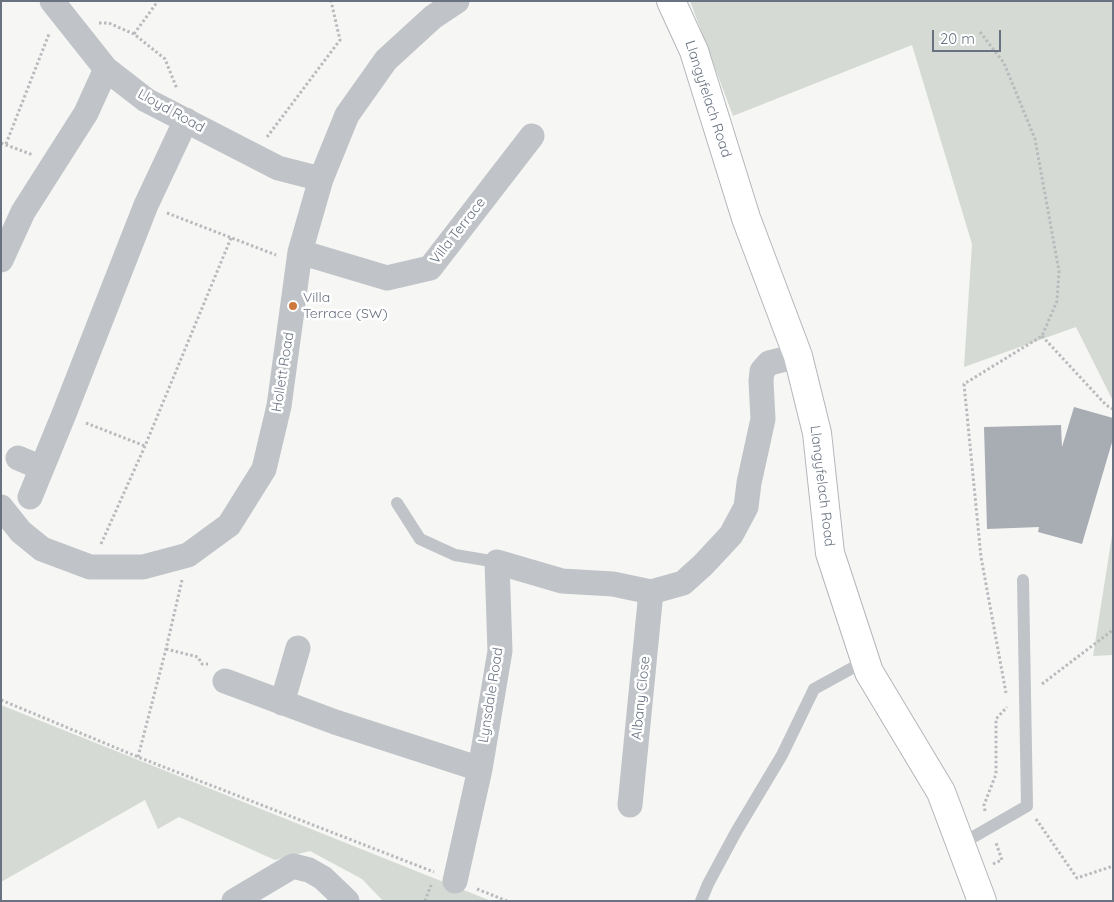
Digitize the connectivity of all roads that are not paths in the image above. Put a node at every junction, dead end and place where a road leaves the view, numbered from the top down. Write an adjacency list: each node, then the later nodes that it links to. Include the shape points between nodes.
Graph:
1 (457, 1): 7 (street, Hollett Road, via 433,17 386,60 346,115)
2 (671, 1): 10 (main road, Llangyfelach Road, via 694,51 746,218)
3 (60, 12): 4 (street, Lloyd Road)
4 (106, 69): 5 (street, Lloyd Road, via 146,100); 9 (street, via 86,113 23,212)
5 (186, 120): 7 (street, Lloyd Road, via 278,168); 12 (street, via 146,205)
6 (532, 136): 8 (street, Villa Terrace, via 430,268 387,278)
7 (321, 179): 8 (street, Hollett Road)
8 (300, 258): 15 (street, Hollett Road, via 279,406 264,469 229,525 188,555 143,567 90,567 42,549 21,532)
9 (1, 260)
10 (798, 356): 18 (street, via 769,363 762,371 763,419 746,507 731,535 682,583); 20 (main road, Llangyfelach Road, via 817,433 830,553)
11 (18, 458): 12 (street)
12 (42, 468): 13 (street)
13 (30, 497)
14 (397, 503): 16 (lane, via 420,539 455,555)
15 (1, 507)
16 (497, 562): 18 (street, via 562,580 613,584); 23 (street, Lynsdale Road, via 500,651)
17 (1024, 580): 25 (lane, via 1027,806)
18 (651, 592): 24 (street, Albany Close)
19 (298, 648): 22 (street)
20 (865, 661): 25 (main road, Llangyfelach Road, via 941,792); 29 (lane, via 814,689 782,755 736,832)
21 (225, 681): 22 (street)
22 (282, 703): 23 (street)
23 (480, 769): 26 (street, Lynsdale Road)
24 (630, 805)
25 (961, 844): 30 (main road, Llangyfelach Road)
26 (455, 880)
27 (234, 901): 28 (street, via 293,866 323,878)
28 (347, 901)
29 (701, 901)
30 (982, 901)

